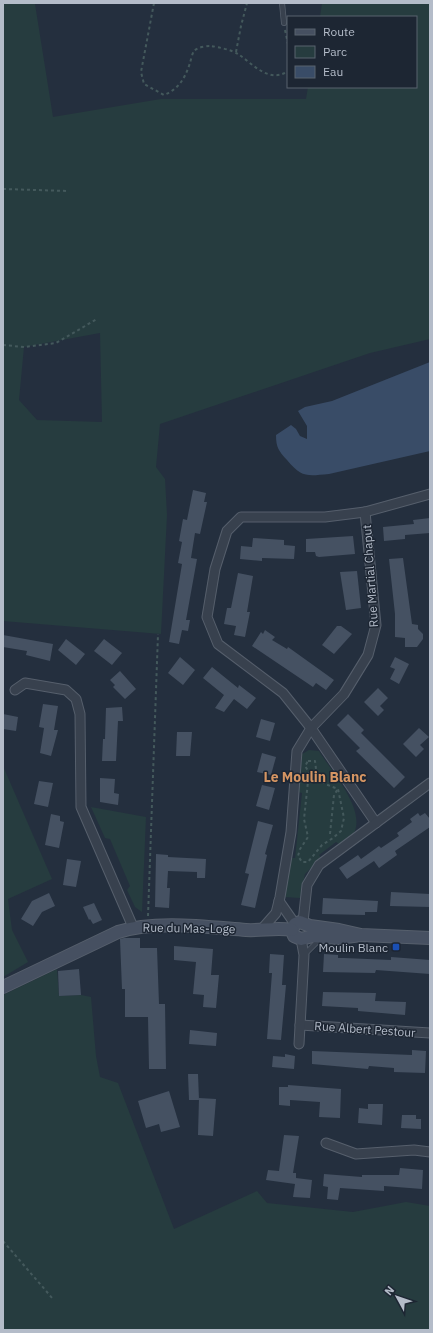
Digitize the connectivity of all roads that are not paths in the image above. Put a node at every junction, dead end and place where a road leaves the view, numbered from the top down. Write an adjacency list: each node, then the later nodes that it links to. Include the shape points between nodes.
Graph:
1 (282, 3): 2 (lane)
2 (284, 22)
3 (430, 494): 4 (street)
4 (365, 512): 6 (street, Rue Martial Chaput, via 376,625 368,655 344,694); 6 (street, via 325,517 241,517 227,531 215,569 207,617 218,644 283,693)
5 (15, 690): 11 (street, via 24,682 66,690 76,699 80,714 81,807)
6 (311, 728): 8 (street); 9 (street, Rue Martial Chaput, via 297,751 291,832)
7 (430, 783): 8 (street)
8 (376, 823): 10 (street, via 319,865 311,875 306,884)
9 (279, 901): 10 (street); 12 (street, Rue Martial Chaput, via 276,913)
10 (299, 925): 12 (main road, Rue du Mas-Loge); 13 (main road, Rue du Mas-Loge); 15 (main road, via 294,936)
11 (133, 927): 12 (main road, Rue du Mas-Loge); 18 (main road, Rue du Mas-Loge)
12 (261, 930)
13 (361, 935): 14 (main road, Rue du Mas-Loge); 16 (main road, Rue du Mas-Loge)
14 (322, 937): 15 (main road, Rue du Mas-Loge); 17 (lane)
15 (303, 938): 17 (street, Rue Albert Pestour)
16 (430, 938)
17 (304, 955): 19 (street, Rue Albert Pestour)
18 (3, 987)
19 (300, 1025): 20 (street, Rue Albert Pestour); 21 (street, Rue Albert Pestour)
20 (430, 1033)
21 (299, 1044)
22 (326, 1143): 23 (street, via 356,1154 414,1150)
23 (430, 1152)

